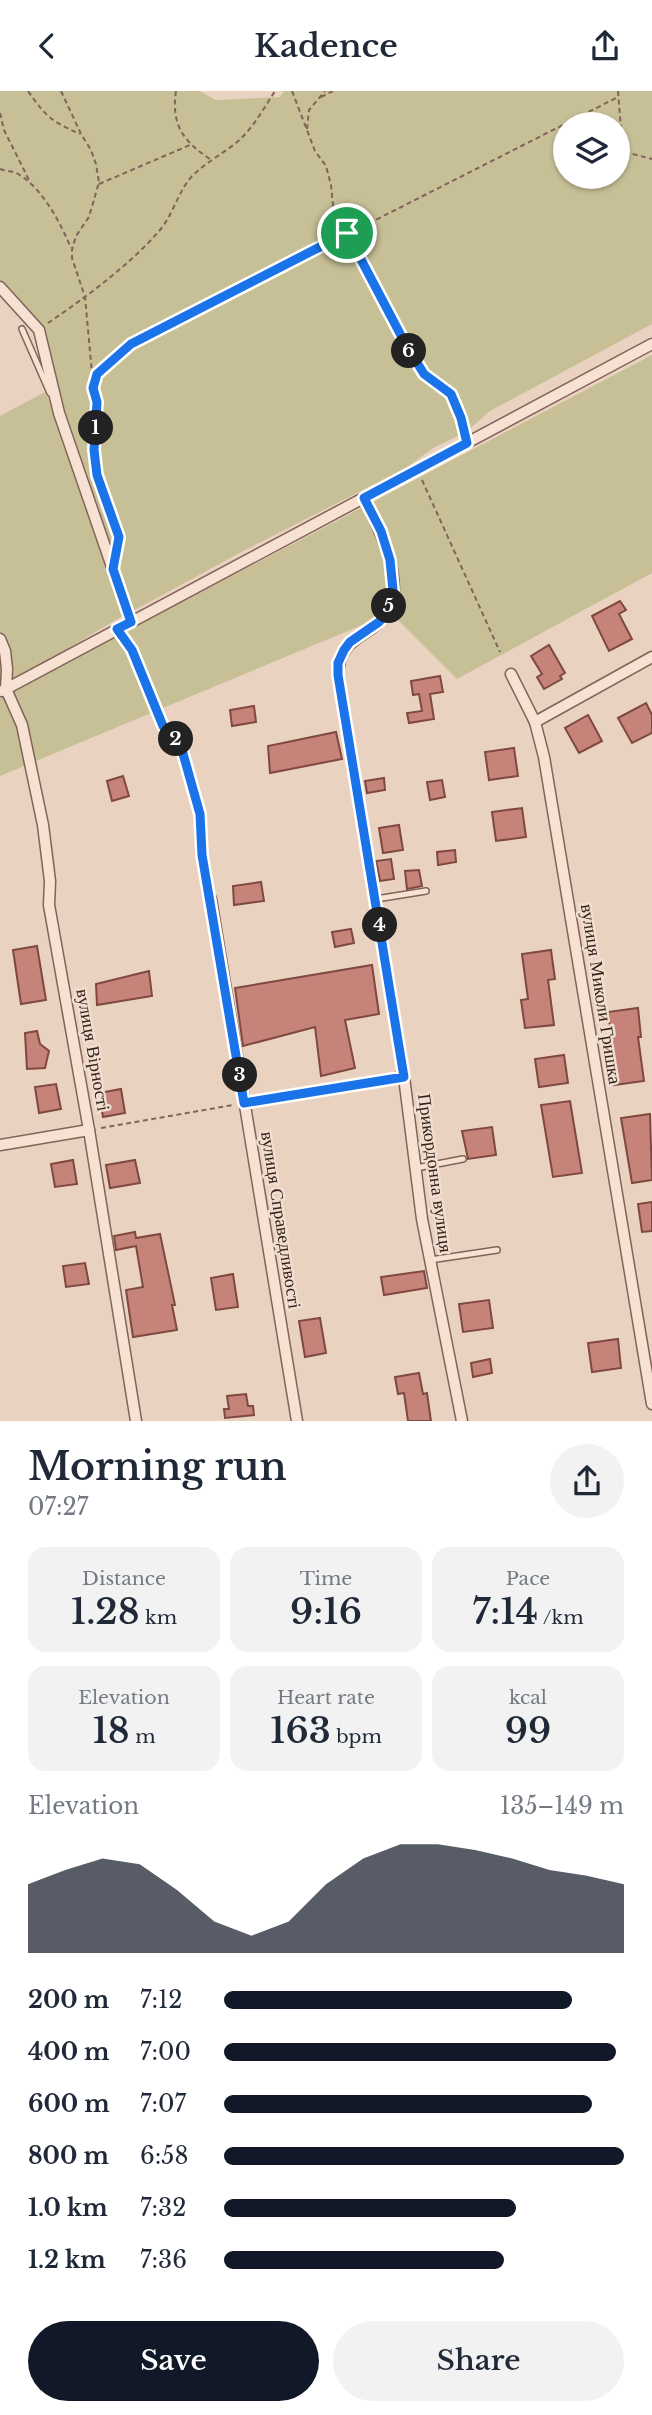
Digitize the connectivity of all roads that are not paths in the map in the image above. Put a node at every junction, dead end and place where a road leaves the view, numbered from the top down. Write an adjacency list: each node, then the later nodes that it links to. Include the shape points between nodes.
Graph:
1 (0, 287): 4 (street, via 39,330)
2 (22, 328): 4 (lane)
3 (652, 344): 5 (street)
4 (59, 413): 6 (street)
5 (364, 498): 6 (street); 14 (street, Прикордонна вулиця, via 381,531 393,590 388,612 344,650 338,675)
6 (131, 622): 10 (street)
7 (0, 639): 10 (street, via 7,669)
8 (650, 663): 11 (street)
9 (511, 674): 11 (street, вулиця Миколи Гришка)
10 (3, 691): 17 (street, вулиця Вірності, via 22,725 43,825 49,905)
11 (535, 722): 23 (street, вулиця Миколи Гришка)
12 (426, 891): 14 (lane)
13 (211, 899): 16 (street, вулиця Справедливості)
14 (376, 899): 15 (street, Прикордонна вулиця)
15 (404, 1077): 16 (street); 20 (street, Прикордонна вулиця)
16 (244, 1103): 25 (street, вулиця Справедливості)
17 (89, 1130): 18 (street); 24 (street, вулиця Вірності)
18 (0, 1145)
19 (463, 1159): 20 (lane)
20 (416, 1168): 22 (street, Прикордонна вулиця)
21 (497, 1250): 22 (lane)
22 (430, 1260): 26 (street, Прикордонна вулиця)
23 (652, 1404)
24 (136, 1421)
25 (297, 1421)
26 (463, 1421)

